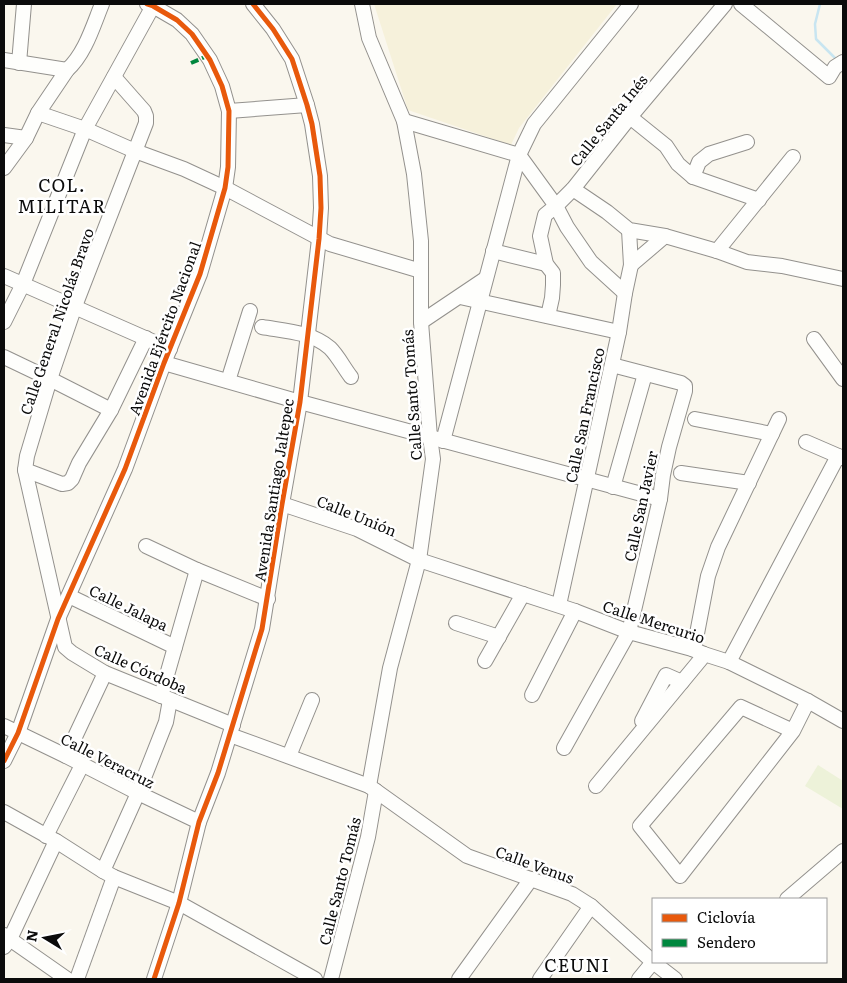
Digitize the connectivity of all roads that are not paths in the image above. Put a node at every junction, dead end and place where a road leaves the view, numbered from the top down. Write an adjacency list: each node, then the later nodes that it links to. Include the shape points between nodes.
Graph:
1 (24, 4): 10 (street)
2 (102, 4): 12 (street, via 86,42)
3 (253, 4): 14 (street, Avenida Santiago Jaltepec, via 292,58)
4 (362, 4): 18 (street, Calle Santo Tomás, via 369,38)
5 (631, 4): 24 (street, via 534,124)
6 (725, 4): 17 (street, Calle Santa Inés)
7 (741, 4): 11 (street, via 828,77)
8 (150, 5): 13 (street); 15 (street, Avenida Ejército Nacional, via 177,20 192,34 210,60)
9 (4, 60): 10 (street)
10 (19, 63): 12 (street)
11 (839, 65)
12 (67, 70): 16 (street)
13 (114, 77): 19 (street); 23 (street, Calle General Nicolás Bravo, via 146,116)
14 (307, 105): 15 (street); 34 (street, Avenida Santiago Jaltepec, via 320,176)
15 (229, 111): 28 (street, Avenida Ejército Nacional)
16 (38, 113): 19 (street); 21 (street)
17 (630, 117): 27 (street, via 666,146 678,164); 29 (street, Calle Santa Inés)
18 (404, 120): 24 (street); 39 (street, Calle Santo Tomás, via 414,174)
19 (86, 129): 23 (street); 43 (street)
20 (4, 136): 21 (street)
21 (26, 138): 26 (street)
22 (747, 142): 27 (street, via 708,154 699,162)
23 (135, 151): 28 (street); 47 (street, Calle General Nicolás Bravo)
24 (519, 155): 31 (street); 35 (street)
25 (793, 158): 30 (street)
26 (4, 168)
27 (693, 177): 30 (street)
28 (225, 188): 34 (street); 57 (street, Avenida Ejército Nacional, via 200,274)
29 (573, 189): 31 (street, Calle Santa Inés); 32 (street)
30 (759, 200): 36 (street)
31 (556, 206): 37 (street, Calle Santa Inés, via 545,215 540,236); 44 (street, via 591,262)
32 (630, 230): 33 (street); 38 (street, Calle San Francisco)
33 (665, 236): 36 (street); 38 (street)
34 (320, 239): 39 (street); 54 (street, Avenida Santiago Jaltepec)
35 (493, 251): 37 (street); 41 (street)
36 (717, 251): 42 (street, via 747,262)
37 (546, 264): 49 (street, Calle Santa Inés, via 553,273 554,285)
38 (631, 265): 44 (street, Calle San Francisco)
39 (421, 271): 51 (street, Calle Santo Tomás)
40 (4, 276): 43 (street)
41 (485, 279): 45 (street); 46 (street)
42 (843, 279)
43 (23, 284): 47 (street); 50 (street)
44 (625, 293): 53 (street, Calle San Francisco)
45 (460, 296): 46 (street); 51 (street)
46 (480, 301): 49 (street); 71 (street)
47 (75, 306): 55 (street); 63 (street, Calle General Nicolás Bravo)
48 (250, 311): 65 (street)
49 (548, 316): 53 (street)
50 (4, 322)
51 (421, 322): 71 (street, Calle Santo Tomás)
52 (262, 326): 54 (street)
53 (619, 332): 60 (street, Calle San Francisco)
54 (308, 336): 62 (street, via 330,348); 66 (street, Avenida Santiago Jaltepec)
55 (146, 338): 57 (street); 67 (street)
56 (814, 339): 64 (street)
57 (170, 349): 59 (street, Avenida Ejército Nacional)
58 (4, 357): 63 (street)
59 (164, 363): 65 (street); 85 (street, Avenida Ejército Nacional, via 125,469)
60 (612, 365): 61 (street); 76 (street, Calle San Francisco)
61 (644, 374): 78 (street); 79 (street, Calle San Javier, via 685,386)
62 (351, 377)
63 (50, 379): 67 (street); 74 (street, Calle General Nicolás Bravo)
64 (843, 379)
65 (228, 381): 66 (street)
66 (300, 402): 71 (street); 80 (street, Avenida Santiago Jaltepec)
67 (111, 410): 74 (street, via 68,483 62,484)
68 (696, 419): 70 (street)
69 (779, 419): 70 (street)
70 (772, 434): 77 (street)
71 (437, 439): 76 (street); 82 (street, Calle Santo Tomás)
72 (806, 442): 73 (street)
73 (841, 457): 96 (street)
74 (25, 470): 89 (street, Calle General Nicolás Bravo)
75 (681, 473): 77 (street)
76 (587, 479): 78 (street); 87 (street, Calle San Francisco)
77 (749, 483): 94 (street, via 718,547 708,576 695,644)
78 (613, 486): 79 (street)
79 (660, 499): 91 (street, Calle San Javier)
80 (282, 504): 82 (street, Calle Unión, via 358,529); 86 (street, Avenida Santiago Jaltepec)
81 (146, 546): 83 (street)
82 (419, 560): 84 (street, Calle Mercurio); 115 (street, Calle Santo Tomás, via 390,668)
83 (197, 570): 86 (street); 93 (street)
84 (523, 594): 87 (street, Calle Mercurio); 92 (street)
85 (69, 596): 89 (street, Avenida Ejército Nacional); 93 (street, Calle Jalapa)
86 (268, 599): 106 (street, Avenida Santiago Jaltepec, via 262,630)
87 (559, 605): 88 (street, Calle Mercurio)
88 (575, 611): 91 (street, Calle Mercurio); 99 (street)
89 (58, 619): 97 (street, Calle Córdoba, via 65,648); 107 (street, Avenida Ejército Nacional)
90 (456, 623): 92 (street)
91 (629, 632): 94 (street, Calle Mercurio); 109 (street, Calle San Javier)
92 (499, 637): 95 (street)
93 (175, 647): 100 (street)
94 (698, 652): 96 (street, Calle Mercurio); 98 (street, via 701,659)
95 (485, 661)
96 (729, 662): 102 (street, Calle Mercurio)
97 (105, 673): 100 (street, Calle Córdoba); 110 (street)
98 (682, 682): 108 (street); 108 (street, via 666,675)
99 (532, 695)
100 (165, 698): 106 (street, Calle Córdoba); 116 (street, via 166,722)
101 (312, 700): 111 (street)
102 (808, 701): 103 (street, Calle Mercurio); 104 (street)
103 (843, 722)
104 (796, 725): 104 (street, via 741,708 640,826 680,876)
105 (4, 726): 107 (street, Calle Veracruz)
106 (231, 730): 111 (street, Calle Córdoba); 118 (street, Avenida Santiago Jaltepec)
107 (18, 733): 110 (street, Calle Veracruz); 112 (street, Avenida Ejército Nacional)
108 (629, 746): 114 (street)
109 (564, 748)
110 (66, 756): 113 (street, Calle Veracruz)
111 (289, 756): 115 (street, Calle Córdoba)
112 (4, 761)
113 (82, 765): 116 (street, Calle Veracruz); 119 (street)
114 (596, 786)
115 (372, 788): 122 (street, Calle Venus, via 467,856); 133 (street, Calle Santo Tomás, via 368,837)
116 (138, 794): 118 (street, Calle Veracruz); 121 (street)
117 (5, 815): 119 (street)
118 (198, 822): 124 (street, Avenida Santiago Jaltepec)
119 (51, 838): 121 (street); 126 (street)
120 (843, 851): 123 (street)
121 (108, 874): 124 (street); 130 (street)
122 (531, 880): 125 (street, Calle Venus, via 572,894); 134 (street)
123 (788, 898)
124 (179, 903): 131 (street, Avenida Santiago Jaltepec); 132 (street)
125 (591, 906): 127 (street, Calle Venus); 135 (street)
126 (6, 941): 130 (street)
127 (652, 961)
128 (652, 963): 136 (street)
129 (654, 963): 137 (street, Calle Venus)
130 (68, 979)
131 (154, 979)
132 (315, 979)
133 (331, 979)
134 (459, 979)
135 (540, 979)
136 (639, 979)
137 (675, 979)

